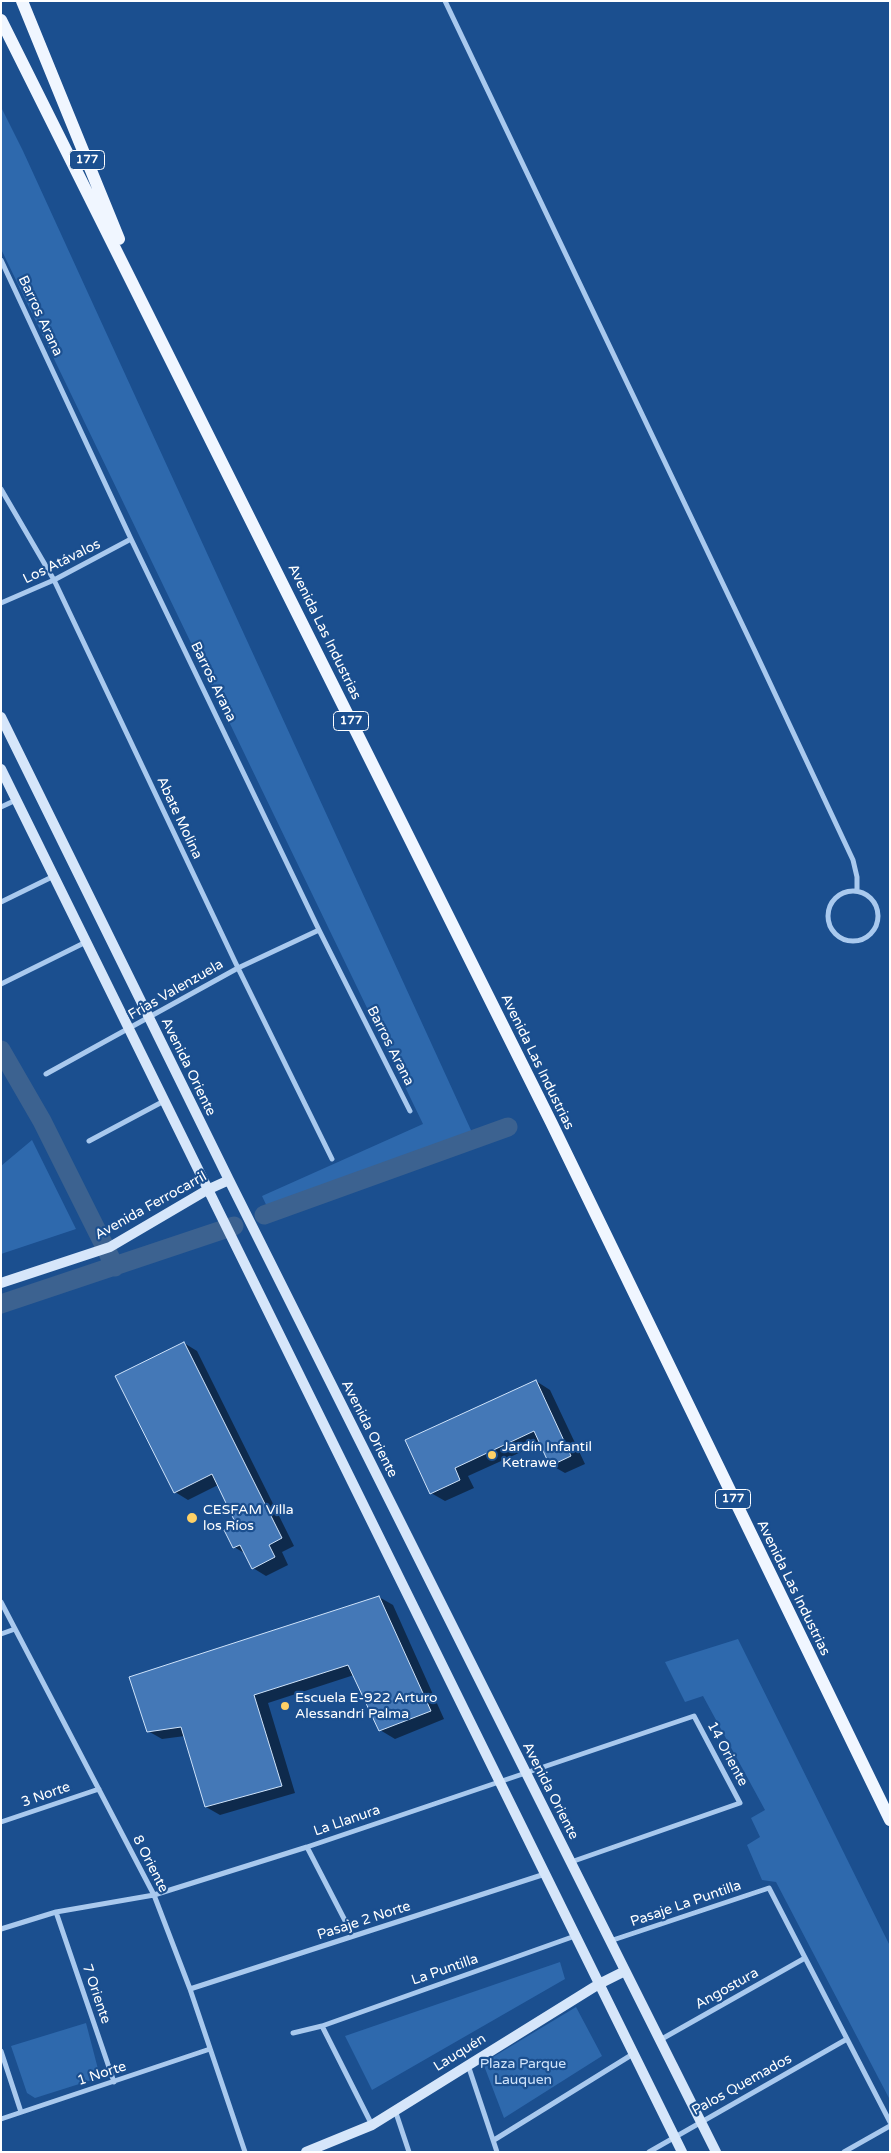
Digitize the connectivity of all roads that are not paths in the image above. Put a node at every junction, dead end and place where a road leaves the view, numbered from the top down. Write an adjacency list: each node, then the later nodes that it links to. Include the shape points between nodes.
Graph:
1 (22, 1): 5 (main road, Avenida Las Industrias / 177)
2 (445, 1): 15 (street, via 853,860)
3 (1, 20): 5 (main road, Avenida Las Industrias / 177)
4 (1, 260): 7 (street, Barros Arana)
5 (152, 320): 38 (main road, Avenida Las Industrias / 177, via 551,1122)
6 (1, 489): 8 (street, Abate Molina)
7 (131, 539): 8 (street, Los Atávalos); 17 (street, Barros Arana)
8 (54, 580): 9 (street, Los Atávalos); 19 (street, Abate Molina)
9 (1, 603)
10 (1, 716): 21 (street, Avenida Oriente)
11 (1, 769): 12 (street)
12 (16, 800): 13 (street); 14 (street)
13 (1, 807)
14 (54, 876): 16 (street); 18 (street)
15 (857, 891): 15 (street, via 838,896 828,914 835,932 853,941 871,933 878,914 869,896)
16 (1, 902)
17 (319, 930): 19 (street, Frías Valenzuela); 25 (street, Barros Arana)
18 (86, 942): 20 (street); 22 (street)
19 (238, 968): 21 (street, Frías Valenzuela); 27 (street, Abate Molina)
20 (1, 984)
21 (148, 1017): 22 (street, Frías Valenzuela); 28 (street, Avenida Oriente)
22 (129, 1030): 23 (street, Frías Valenzuela); 24 (street)
23 (46, 1074)
24 (164, 1101): 26 (street); 29 (street)
25 (410, 1111)
26 (89, 1141)
27 (332, 1159)
28 (229, 1180): 29 (street, Avenida Ferrocarril); 35 (street, Avenida Oriente)
29 (207, 1190): 30 (street, Avenida Ferrocarril, via 110,1247); 36 (street)
30 (1, 1282)
31 (1, 1602): 32 (street, 8 Oriente)
32 (15, 1629): 33 (street); 37 (street, 8 Oriente)
33 (1, 1634)
34 (694, 1716): 35 (street, La Llanura); 41 (street, 14 Oriente, via 740,1803)
35 (526, 1772): 36 (street, La Llanura); 41 (street, Avenida Oriente)
36 (499, 1781): 40 (street, La Llanura); 42 (street)
37 (98, 1788): 39 (street, 3 Norte); 43 (street, 8 Oriente)
38 (890, 1820)
39 (1, 1822)
40 (308, 1846): 43 (street, La Llanura); 46 (street)
41 (570, 1862): 48 (street, Avenida Oriente)
42 (545, 1874): 46 (street, Pasaje 2 Norte); 47 (street)
43 (154, 1895): 44 (street, La Llanura); 52 (street, 8 Oriente)
44 (56, 1912): 45 (street, La Llanura); 61 (street, 7 Oriente)
45 (1, 1929)
46 (353, 1936): 52 (street, Pasaje 2 Norte)
47 (576, 1936): 51 (street); 53 (street, La Puntilla)
48 (610, 1941): 49 (street, Pasaje La Puntilla, via 769,1888); 50 (street, Avenida Oriente)
49 (805, 1958): 55 (street); 56 (street, Angostura)
50 (625, 1971): 51 (street, Lauquén); 56 (street, Avenida Oriente)
51 (599, 1984): 59 (street); 60 (street, Lauquén)
52 (190, 1989): 57 (street, 8 Oriente)
53 (322, 2026): 54 (street, La Puntilla); 66 (street)
54 (293, 2033)
55 (847, 2039): 65 (street, Palos Quemados); 67 (street)
56 (660, 2040): 65 (street, Avenida Oriente)
57 (210, 2049): 61 (street, 1 Norte); 71 (street, 8 Oriente)
58 (1, 2051): 63 (street)
59 (634, 2054): 68 (street); 69 (street)
60 (468, 2065): 62 (street, Lauquén); 69 (street)
61 (114, 2082): 63 (street, 1 Norte)
62 (395, 2110): 66 (street, Lauquén); 72 (street)
63 (21, 2112): 64 (street, 1 Norte)
64 (1, 2119)
65 (700, 2121): 68 (street, Palos Quemados); 76 (street, Avenida Oriente)
66 (372, 2124): 70 (street, Lauquén)
67 (890, 2124): 77 (street)
68 (674, 2136): 74 (street, Palos Quemados); 75 (street)
69 (494, 2140): 73 (street)
70 (312, 2151)
71 (245, 2152)
72 (409, 2152)
73 (497, 2152)
74 (650, 2152)
75 (682, 2152)
76 (716, 2152)
77 (844, 2152)

